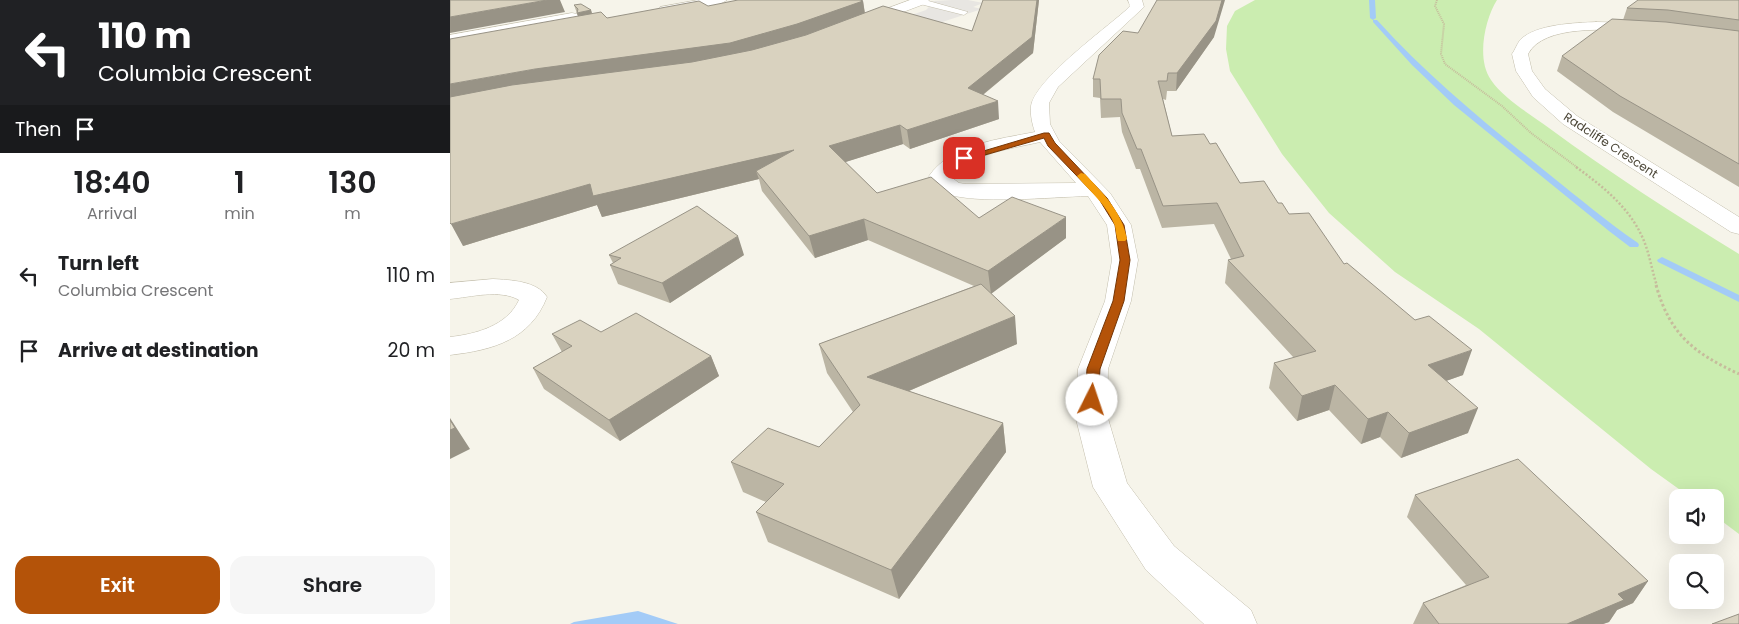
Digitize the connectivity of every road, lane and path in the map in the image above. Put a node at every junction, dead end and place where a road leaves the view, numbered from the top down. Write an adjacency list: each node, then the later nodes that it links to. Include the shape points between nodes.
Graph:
1 (720, 0): 5 (street)
2 (1135, 0): 11 (street, via 1137,6 1130,14 1051,84 1040,104 1041,124)
3 (1437, 0): 16 (path, via 1435,6 1444,24 1441,57 1445,64 1618,201 1646,243 1655,284 1673,328 1697,352)
4 (921, 1): 6 (lane); 7 (street)
5 (654, 12)
6 (964, 12)
7 (848, 28)
8 (1658, 29): 13 (street, Radcliffe Crescent, via 1582,27 1540,36 1526,43 1520,54 1524,71 1539,93 1570,120)
9 (450, 39): 10 (street, via 575,22)
10 (450, 50)
11 (1046, 135): 12 (street); 12 (street, via 954,162 940,176 943,183 966,191)
12 (1093, 189): 17 (street, via 1119,225 1125,260 1118,301 1094,369 1091,415 1111,487 1160,558)
13 (1739, 228)
14 (450, 291): 15 (street, via 504,288 523,290 534,298 530,309 515,324 490,338)
15 (450, 346)
16 (1739, 374)
17 (1236, 624)

